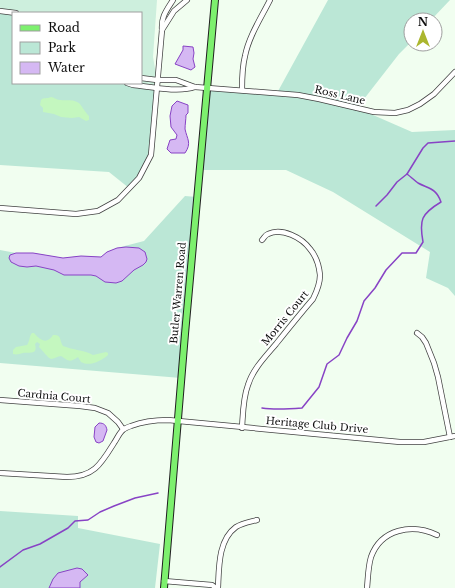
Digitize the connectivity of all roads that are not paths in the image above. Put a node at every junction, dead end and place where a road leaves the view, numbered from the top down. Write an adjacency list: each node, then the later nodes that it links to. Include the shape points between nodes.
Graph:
1 (173, 0): 7 (street, via 164,13)
2 (187, 0): 7 (street, via 174,11)
3 (214, 0): 14 (main road, Butler Warren Road)
4 (270, 0): 15 (street, via 247,46)
5 (0, 11): 6 (street)
6 (12, 12)
7 (162, 30): 10 (street)
8 (455, 72): 15 (street, Ross Lane, via 434,94 420,104 395,113 374,112 298,95)
9 (142, 78): 10 (street)
10 (158, 80): 12 (street, via 176,80); 13 (street)
11 (130, 84): 13 (street)
12 (195, 87): 13 (street, via 188,90); 14 (street, Ross Lane)
13 (157, 88): 16 (street, via 151,155 139,178 118,200 98,211 76,214)
14 (206, 88): 15 (street, Ross Lane); 20 (main road, Butler Warren Road)
15 (242, 90)
16 (0, 208)
17 (262, 240): 21 (street, Morris Court, via 266,235 276,232 300,239 314,255 320,279 313,299 263,359 250,380 244,400)
18 (418, 333): 23 (street, via 426,343 434,363)
19 (0, 400): 22 (street, Cardnia Court, via 95,408 108,413)
20 (178, 422): 21 (street, Heritage Club Drive); 22 (street, Heritage Club Drive, via 152,420); 27 (main road, Butler Warren Road)
21 (242, 428): 23 (street, Heritage Club Drive, via 400,442 424,442)
22 (123, 429): 24 (street, via 96,469 86,475 67,477)
23 (453, 437)
24 (0, 473)
25 (257, 520): 30 (street, via 236,527 226,538 221,554)
26 (437, 535): 31 (street, via 413,529 399,530 389,535 371,558)
27 (164, 580): 28 (main road, Butler Warren Road); 30 (street, via 212,585)
28 (164, 588): 29 (street)
29 (168, 588)
30 (217, 588)
31 (367, 588)

